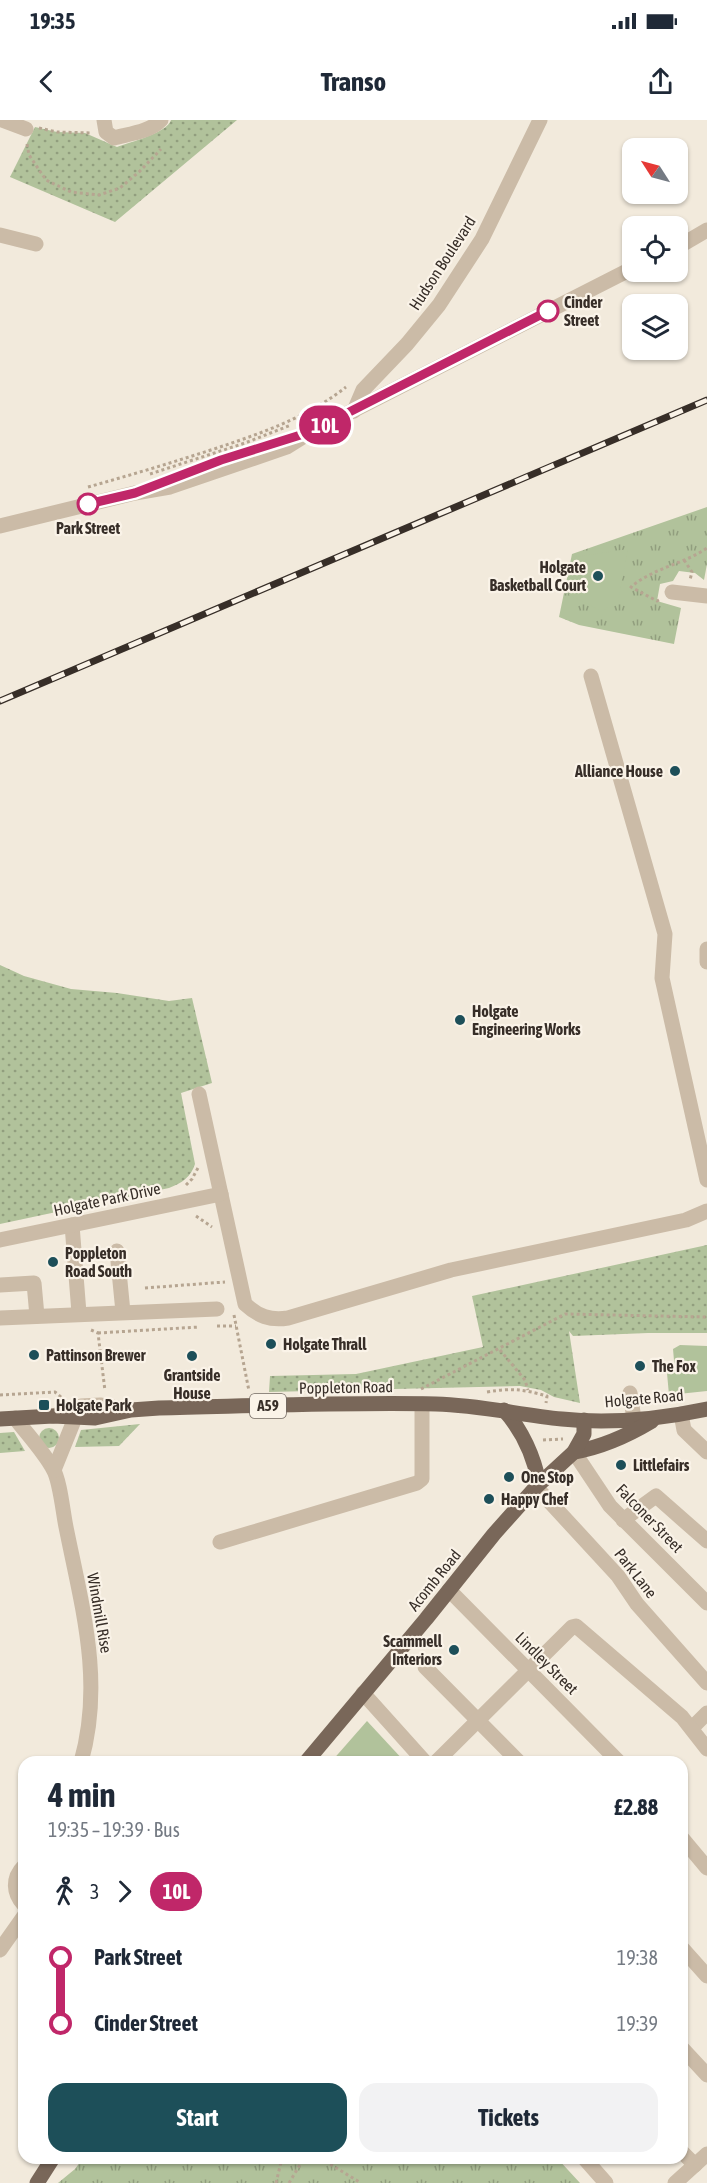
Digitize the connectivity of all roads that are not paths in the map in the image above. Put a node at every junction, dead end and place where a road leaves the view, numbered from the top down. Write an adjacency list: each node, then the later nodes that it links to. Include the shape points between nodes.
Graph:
1 (2, 120): 5 (street)
2 (160, 120): 4 (street, via 138,132 114,138)
3 (540, 120): 11 (street, Hudson Boulevard, via 482,239 439,305 363,390)
4 (105, 126)
5 (29, 130)
6 (707, 230): 8 (street)
7 (0, 235): 9 (street)
8 (688, 241)
9 (36, 244)
10 (622, 274): 11 (street)
11 (354, 411): 12 (street, via 287,447 170,487)
12 (0, 526)
13 (680, 592): 14 (street)
14 (707, 597)
15 (591, 676): 19 (street, via 665,934 662,978)
16 (707, 949): 17 (street)
17 (707, 962)
18 (200, 1094): 20 (street)
19 (707, 1180)
20 (221, 1194): 21 (street, via 239,1305 277,1320 451,1270 686,1220); 22 (street, Holgate Park Drive)
21 (707, 1211)
22 (72, 1225): 23 (street, Holgate Park Drive); 28 (street)
23 (0, 1240)
24 (117, 1251): 27 (street)
25 (0, 1285): 29 (street, via 34,1283)
26 (218, 1309): 27 (street)
27 (123, 1312): 28 (street)
28 (81, 1313): 29 (street)
29 (37, 1316): 30 (street)
30 (0, 1318)
31 (630, 1393): 41 (street)
32 (420, 1397): 34 (main road, Poppleton Road / A59, via 344,1404); 35 (main road, Poppleton Road / A59); 49 (street, via 422,1479 417,1483)
33 (707, 1408): 36 (main road, Holgate Road / A59)
34 (131, 1410): 37 (street, via 81,1406); 38 (main road, Poppleton Road / A59)
35 (504, 1410): 42 (main road, Poppleton Road / A59); 46 (main road, via 534,1462)
36 (681, 1414): 39 (main road, Holgate Road / A59); 44 (street, via 684,1430)
37 (53, 1416): 38 (main road, Poppleton Road / A59); 40 (main road, Poppleton Road / A59)
38 (75, 1418): 45 (street)
39 (657, 1418): 41 (main road, Holgate Road / A59); 43 (main road, via 619,1439)
40 (7, 1419): 45 (street, Windmill Rise)
41 (634, 1419): 42 (main road, Holgate Road / A59)
42 (584, 1420): 43 (main road, Acomb Road, via 584,1434)
43 (574, 1452): 46 (main road, Acomb Road); 47 (street, Falconer Street)
44 (707, 1452)
45 (54, 1470): 60 (street, Windmill Rise, via 89,1644 92,1712)
46 (537, 1485): 50 (main road, Acomb Road); 54 (street, Park Lane)
47 (623, 1520): 48 (street, via 656,1496); 51 (street, Falconer Street)
48 (707, 1541)
49 (220, 1542)
50 (449, 1590): 53 (street, Lindley Street); 55 (main road, Acomb Road)
51 (707, 1602)
52 (425, 1667): 57 (street)
53 (529, 1670): 57 (street); 58 (street, via 576,1626); 65 (street, Lindley Street)
54 (707, 1683)
55 (363, 1693): 61 (main road, Acomb Road); 62 (street)
56 (707, 1713): 58 (street)
57 (478, 1720): 63 (street); 64 (street)
58 (692, 1728): 59 (street)
59 (707, 1749)
60 (82, 1756)
61 (311, 1756)
62 (420, 1756)
63 (442, 1756)
64 (513, 1756)
65 (613, 1756)
66 (688, 1845): 67 (street)
67 (707, 1868)
68 (18, 1876): 69 (street)
69 (18, 1897)
70 (18, 1924): 71 (street)
71 (0, 1950)
72 (688, 1955): 73 (street)
73 (707, 1976)
74 (688, 2054): 75 (street)
75 (707, 2075)
76 (707, 2154): 80 (street)
77 (688, 2158): 80 (street)
78 (49, 2164): 81 (main road)
79 (589, 2164): 82 (street)
80 (695, 2165): 83 (street)
81 (37, 2183)
82 (606, 2183)
83 (675, 2183)

